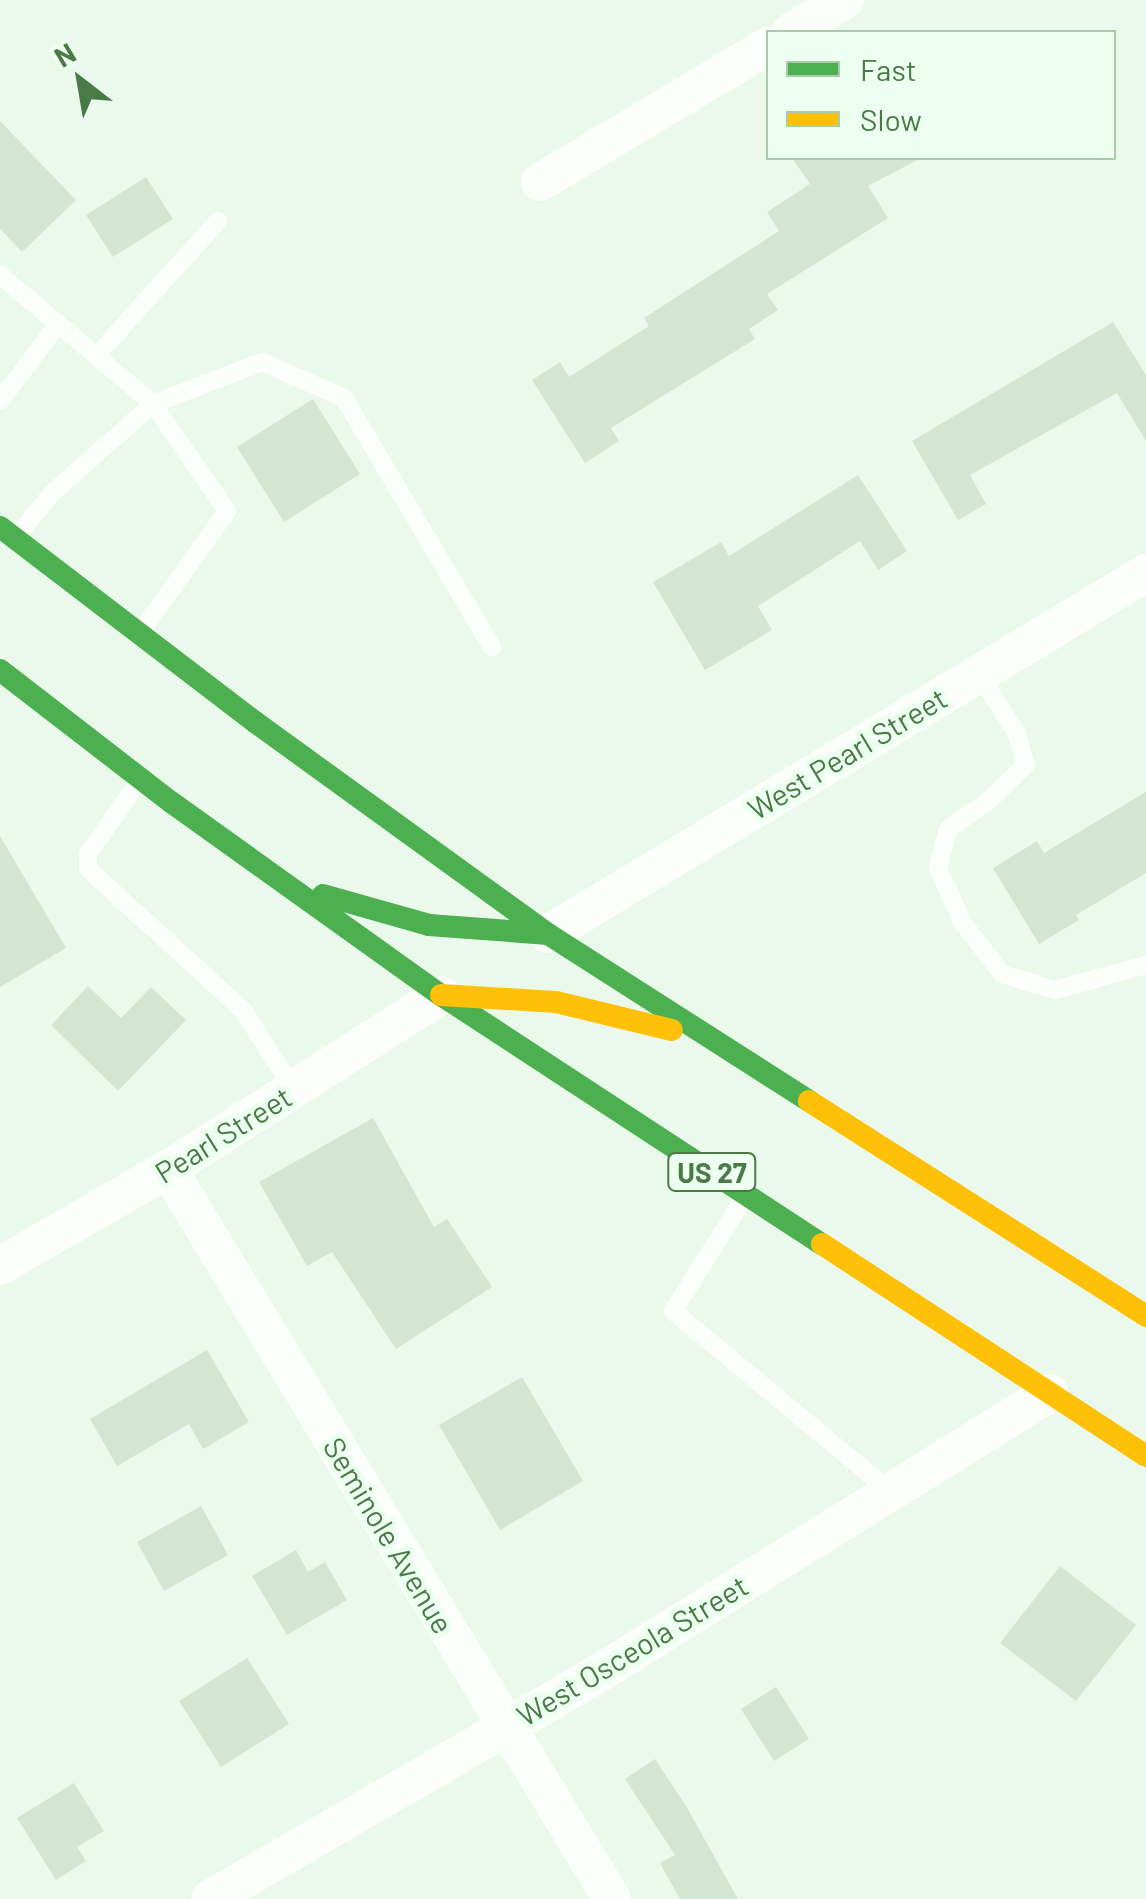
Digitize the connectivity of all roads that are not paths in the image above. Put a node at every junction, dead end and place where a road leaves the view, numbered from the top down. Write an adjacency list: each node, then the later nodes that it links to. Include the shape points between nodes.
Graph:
1 (846, 0): 2 (street)
2 (794, 30)
3 (766, 47): 4 (street)
4 (540, 182)
5 (218, 220): 8 (lane)
6 (0, 275): 7 (lane)
7 (58, 324): 8 (lane); 9 (lane)
8 (96, 356): 10 (lane)
9 (0, 401)
10 (152, 404): 11 (lane); 13 (lane, via 228,512); 14 (lane, via 262,362 344,398)
11 (7, 533): 13 (highway)
12 (1146, 573): 16 (street, West Pearl Street)
13 (140, 634): 19 (highway)
14 (492, 647)
15 (0, 670): 17 (highway, US 27)
16 (979, 674): 19 (street, West Pearl Street); 20 (lane, via 1016,732 1026,765 948,829 938,868 963,922 1002,974 1054,990)
17 (140, 778): 18 (highway, US 27); 23 (lane, via 88,854 88,869 243,1010)
18 (281, 883): 19 (highway, via 429,925); 21 (highway, US 27)
19 (548, 934): 22 (highway)
20 (1146, 965)
21 (441, 995): 22 (highway, via 556,1002); 23 (street, Pearl Street); 25 (highway, US 27)
22 (714, 1040): 27 (highway)
23 (294, 1090): 24 (street, Pearl Street)
24 (168, 1170): 26 (street, Pearl Street); 31 (street, Seminole Avenue)
25 (746, 1195): 28 (highway, US 27); 30 (lane, via 673,1311)
26 (0, 1266)
27 (1146, 1316)
28 (1050, 1393): 29 (highway, US 27); 30 (street, West Osceola Street)
29 (1146, 1456)
30 (891, 1492): 31 (street, West Osceola Street)
31 (505, 1726): 32 (street, West Osceola Street); 33 (street, Seminole Avenue)
32 (210, 1899)
33 (612, 1899)

